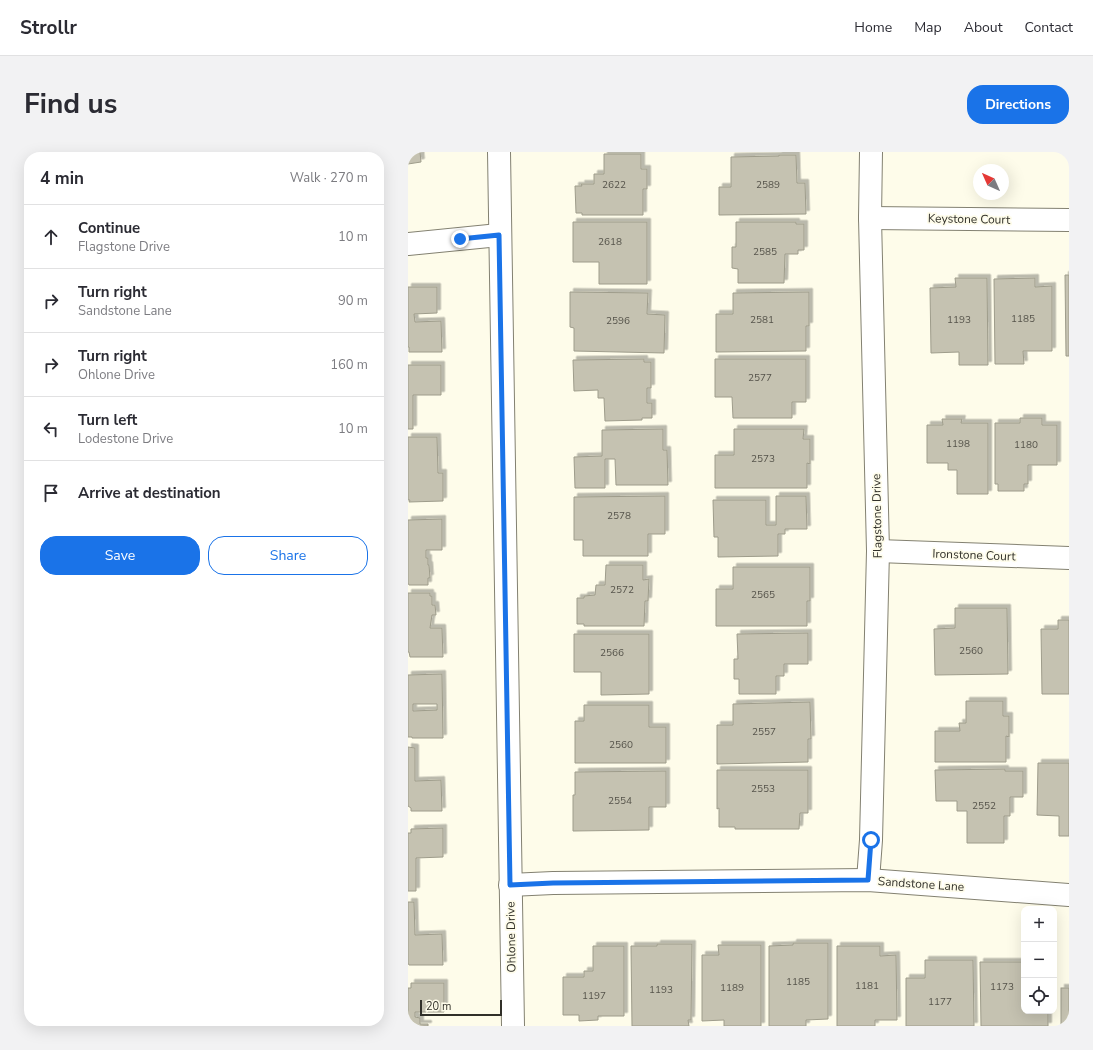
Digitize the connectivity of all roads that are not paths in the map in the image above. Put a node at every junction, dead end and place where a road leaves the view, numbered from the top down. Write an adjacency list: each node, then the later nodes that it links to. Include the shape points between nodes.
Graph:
1 (499, 152): 5 (street, Ohlone Drive)
2 (870, 152): 3 (street, Flagstone Drive)
3 (870, 218): 4 (street, Keystone Court); 7 (street, Flagstone Drive)
4 (1069, 220)
5 (499, 235): 6 (street); 10 (street, Ohlone Drive)
6 (408, 244)
7 (878, 551): 8 (street, Ironstone Court); 9 (street, Flagstone Drive)
8 (1069, 558)
9 (868, 880): 10 (street, Sandstone Lane); 11 (street, Sandstone Lane)
10 (510, 885): 12 (street, Ohlone Drive)
11 (1069, 895)
12 (513, 1026)

